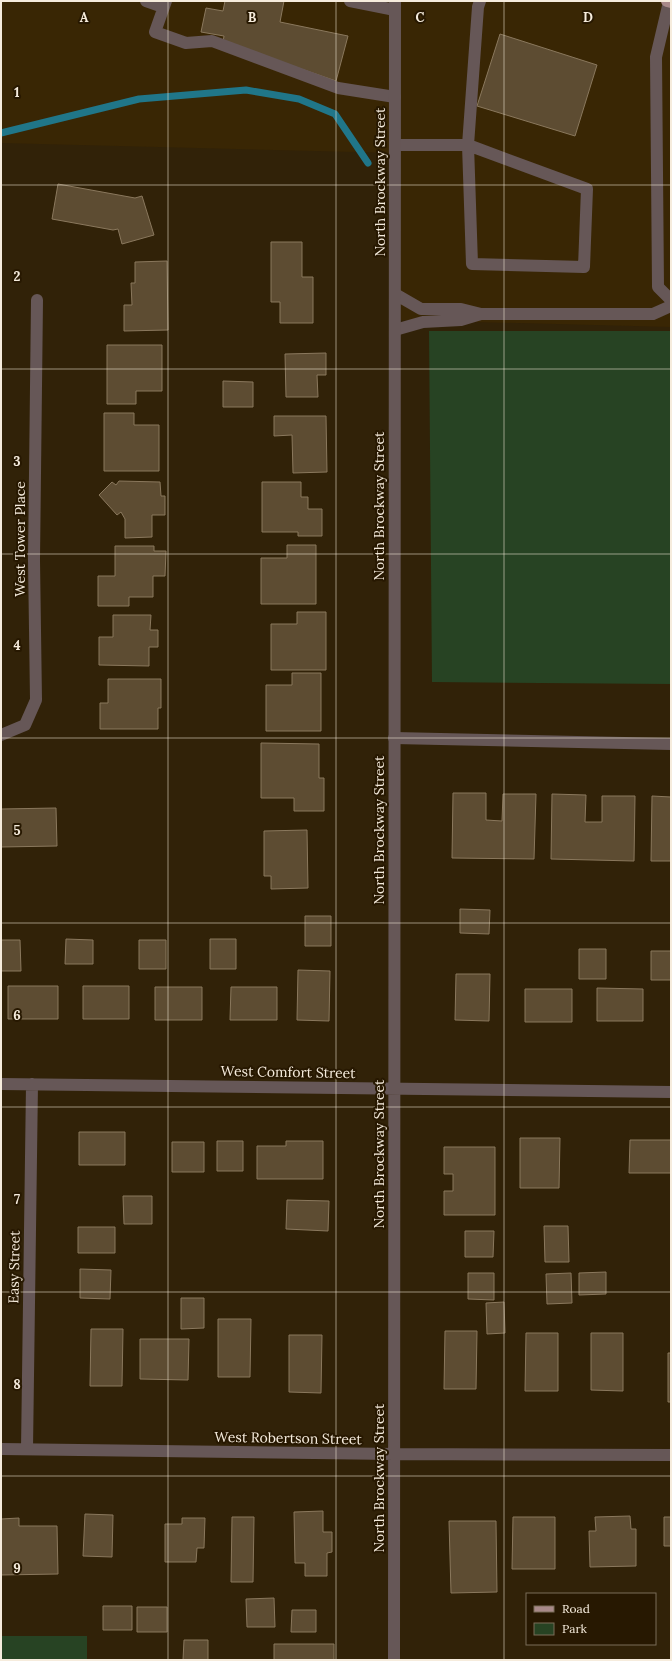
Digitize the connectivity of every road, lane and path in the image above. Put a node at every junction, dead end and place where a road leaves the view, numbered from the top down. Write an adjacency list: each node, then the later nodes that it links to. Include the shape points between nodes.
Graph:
1 (146, 1): 5 (street)
2 (350, 1): 6 (street)
3 (480, 1): 9 (street)
4 (669, 2): 12 (street, via 656,57 656,97 658,287)
5 (165, 4): 7 (street, via 154,32 186,43 212,41 338,88)
6 (395, 5): 7 (street, North Brockway Street)
7 (395, 97): 8 (street, North Brockway Street)
8 (395, 145): 9 (street); 10 (street, North Brockway Street)
9 (468, 145): 9 (street, via 587,189 584,267 472,264)
10 (395, 294): 14 (street, via 421,309 460,309); 15 (street, North Brockway Street)
11 (37, 300): 16 (street, West Tower Place, via 34,560 36,700 25,725)
12 (671, 300)
13 (671, 306): 14 (street, via 653,314)
14 (481, 314): 15 (street, via 462,320 423,322)
15 (395, 330): 17 (street, North Brockway Street)
16 (1, 735)
17 (394, 738): 18 (street); 21 (street, North Brockway Street)
18 (671, 744)
19 (1, 1084): 20 (street, West Comfort Street)
20 (32, 1084): 21 (street, West Comfort Street); 24 (street, Easy Street)
21 (394, 1088): 22 (street, West Comfort Street); 25 (street, North Brockway Street)
22 (671, 1092)
23 (1, 1449): 24 (street, West Robertson Street)
24 (27, 1449): 25 (street, West Robertson Street)
25 (394, 1454): 26 (street, West Robertson Street); 27 (street, North Brockway Street)
26 (671, 1455)
27 (394, 1660)

